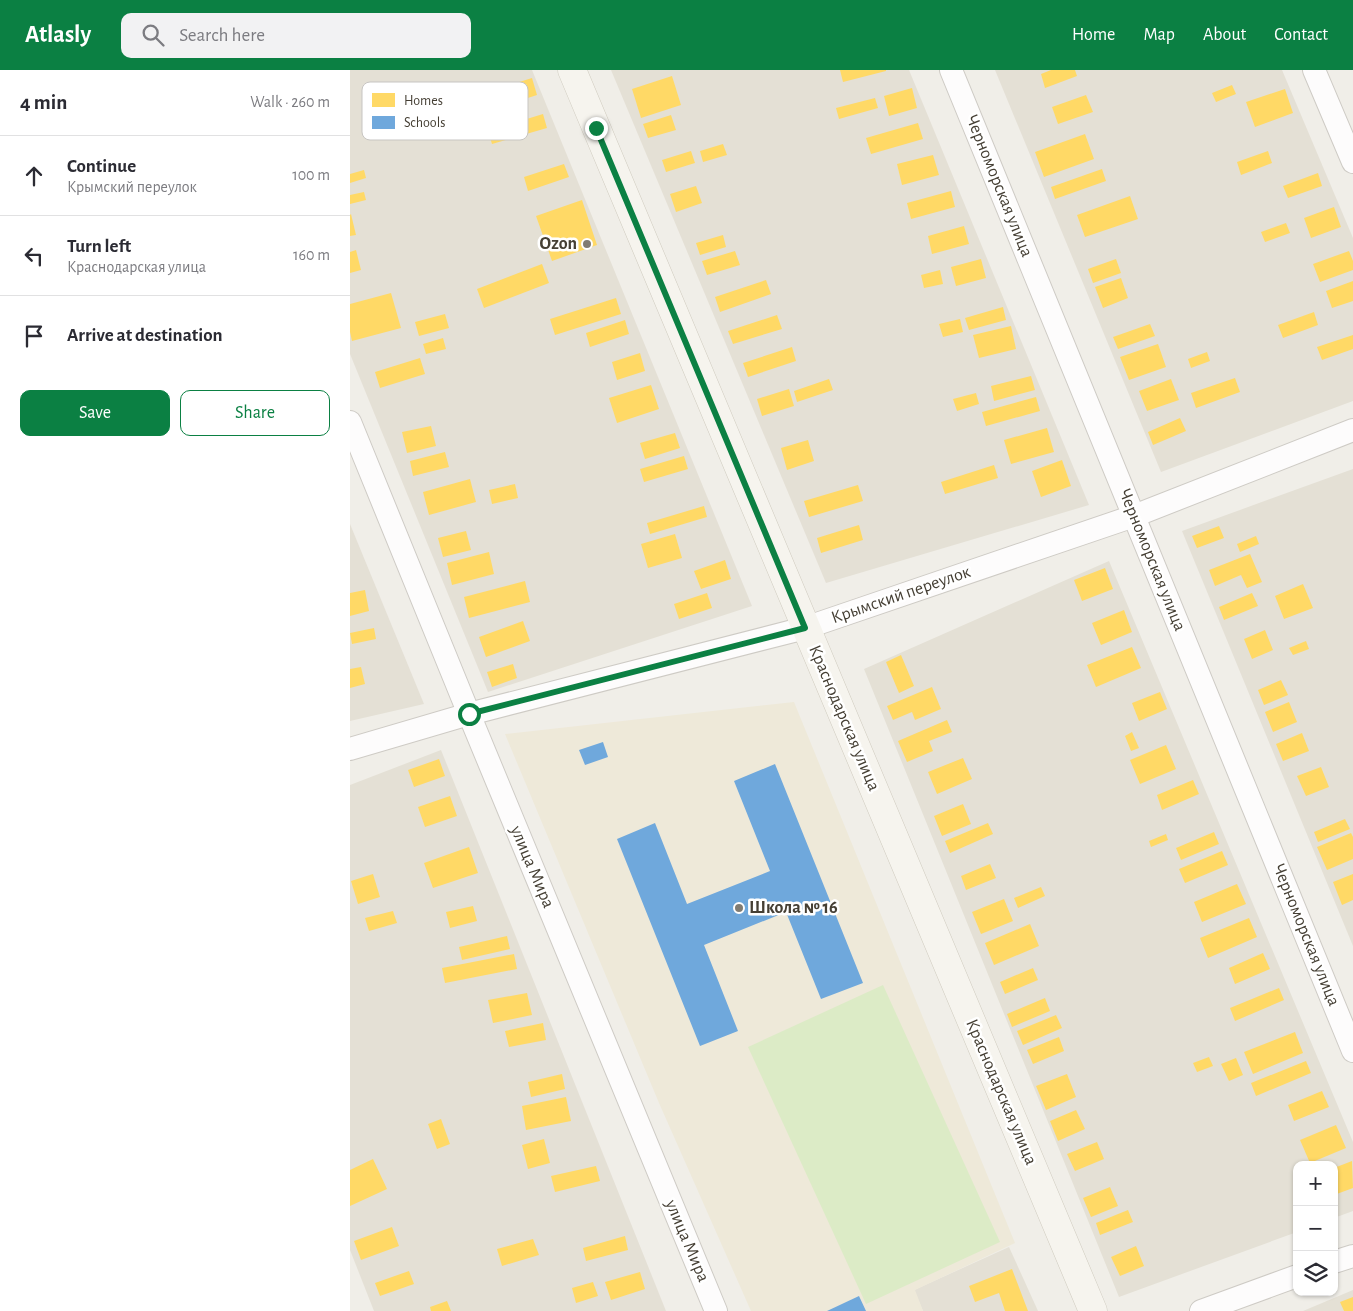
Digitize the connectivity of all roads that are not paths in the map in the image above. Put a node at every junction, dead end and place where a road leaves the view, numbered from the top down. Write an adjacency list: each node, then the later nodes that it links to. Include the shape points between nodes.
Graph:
1 (572, 70): 8 (street, Краснодарская улица)
2 (951, 70): 7 (street, Черноморская улица)
3 (1314, 70): 4 (street)
4 (1353, 162)
5 (350, 422): 9 (street, улица Мира)
6 (1353, 430): 7 (street, Крымский переулок)
7 (1134, 516): 8 (street, Крымский переулок); 11 (street, Черноморская улица)
8 (805, 628): 9 (street, Крымский переулок); 16 (street, Краснодарская улица)
9 (469, 714): 10 (street, Крымский переулок); 15 (street, улица Мира)
10 (350, 749)
11 (1353, 1051)
12 (1353, 1256): 13 (street)
13 (1338, 1261)
14 (1293, 1277): 17 (street)
15 (716, 1311)
16 (1093, 1311)
17 (1201, 1311)

